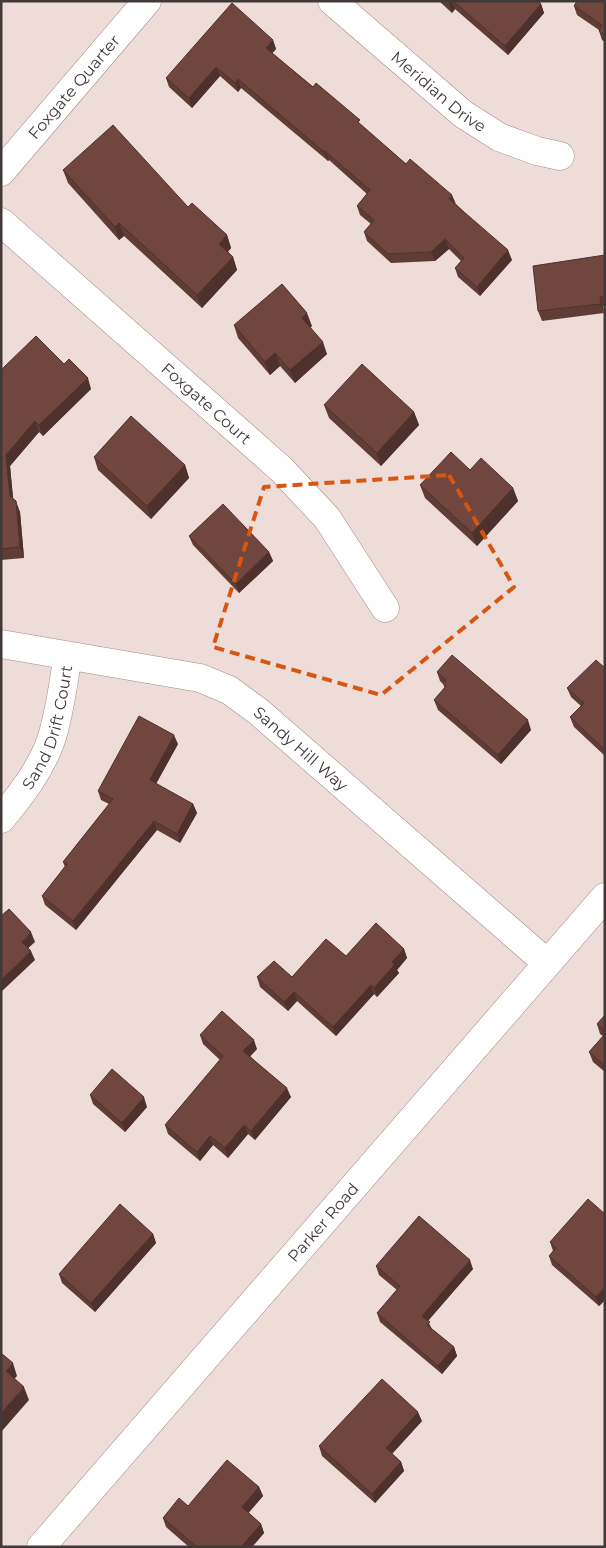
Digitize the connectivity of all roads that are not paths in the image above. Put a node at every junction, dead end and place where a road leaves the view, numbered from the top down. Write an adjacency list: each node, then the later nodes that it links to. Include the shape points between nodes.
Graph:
1 (147, 1): 4 (street, Foxgate Quarter)
2 (332, 1): 3 (street, Meridian Drive, via 463,114 499,137)
3 (560, 156)
4 (1, 172)
5 (1, 222): 6 (street, Foxgate Court, via 282,468 327,518)
6 (385, 608)
7 (1, 644): 8 (street, Sandy Hill Way)
8 (68, 656): 9 (street, Sand Drift Court, via 44,758 20,797); 11 (street, Sandy Hill Way, via 200,678 229,690 259,712)
9 (1, 819)
10 (605, 897): 11 (street, Parker Road)
11 (548, 963): 12 (street, Parker Road)
12 (41, 1547)

